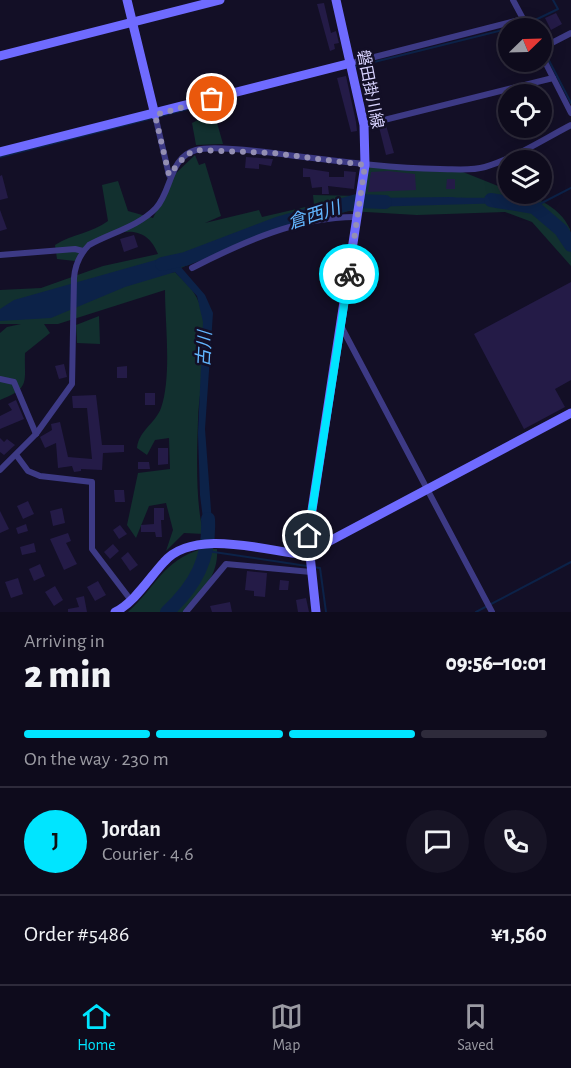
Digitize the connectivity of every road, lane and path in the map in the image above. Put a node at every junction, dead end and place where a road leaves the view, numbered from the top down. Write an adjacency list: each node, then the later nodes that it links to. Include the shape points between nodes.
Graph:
1 (127, 0): 6 (street)
2 (220, 0): 6 (street)
3 (336, 0): 11 (street, 磐田掛川線)
4 (513, 0): 5 (street)
5 (522, 18)
6 (133, 23): 10 (street); 15 (street)
7 (498, 25): 11 (street)
8 (571, 33): 9 (street)
9 (552, 43)
10 (0, 56)
11 (351, 63): 15 (street); 16 (street, 磐田掛川線)
12 (550, 72): 13 (street)
13 (553, 78): 14 (street); 16 (street)
14 (571, 113)
15 (155, 115): 18 (street); 20 (street)
16 (364, 125): 19 (street, 磐田掛川線)
17 (571, 125): 19 (street, via 485,167 458,170)
18 (0, 152)
19 (365, 165): 20 (street, via 273,153 196,150 186,155); 21 (street, 磐田掛川線)
20 (169, 175): 22 (street, via 158,206 145,218)
21 (358, 217): 24 (street, via 329,216 269,234); 25 (street, 磐田掛川線)
22 (83, 251): 23 (street); 28 (street, via 74,278 72,384)
23 (0, 255)
24 (192, 268)
25 (340, 324): 31 (street); 32 (street, 磐田掛川線, via 316,474)
26 (0, 379): 28 (street, via 14,382)
27 (571, 413): 31 (street)
28 (36, 434): 29 (street)
29 (17, 456): 30 (street); 34 (street, via 28,471 40,476 92,482 92,549)
30 (0, 470)
31 (427, 489): 32 (street); 38 (street)
32 (309, 552): 33 (street, 磐田掛川線); 34 (street, via 298,554 216,543 189,545 166,559)
33 (311, 572): 36 (street, via 226,564); 37 (street, 磐田掛川線)
34 (130, 599): 35 (street)
35 (115, 612)
36 (186, 612)
37 (316, 612)
38 (492, 612)

